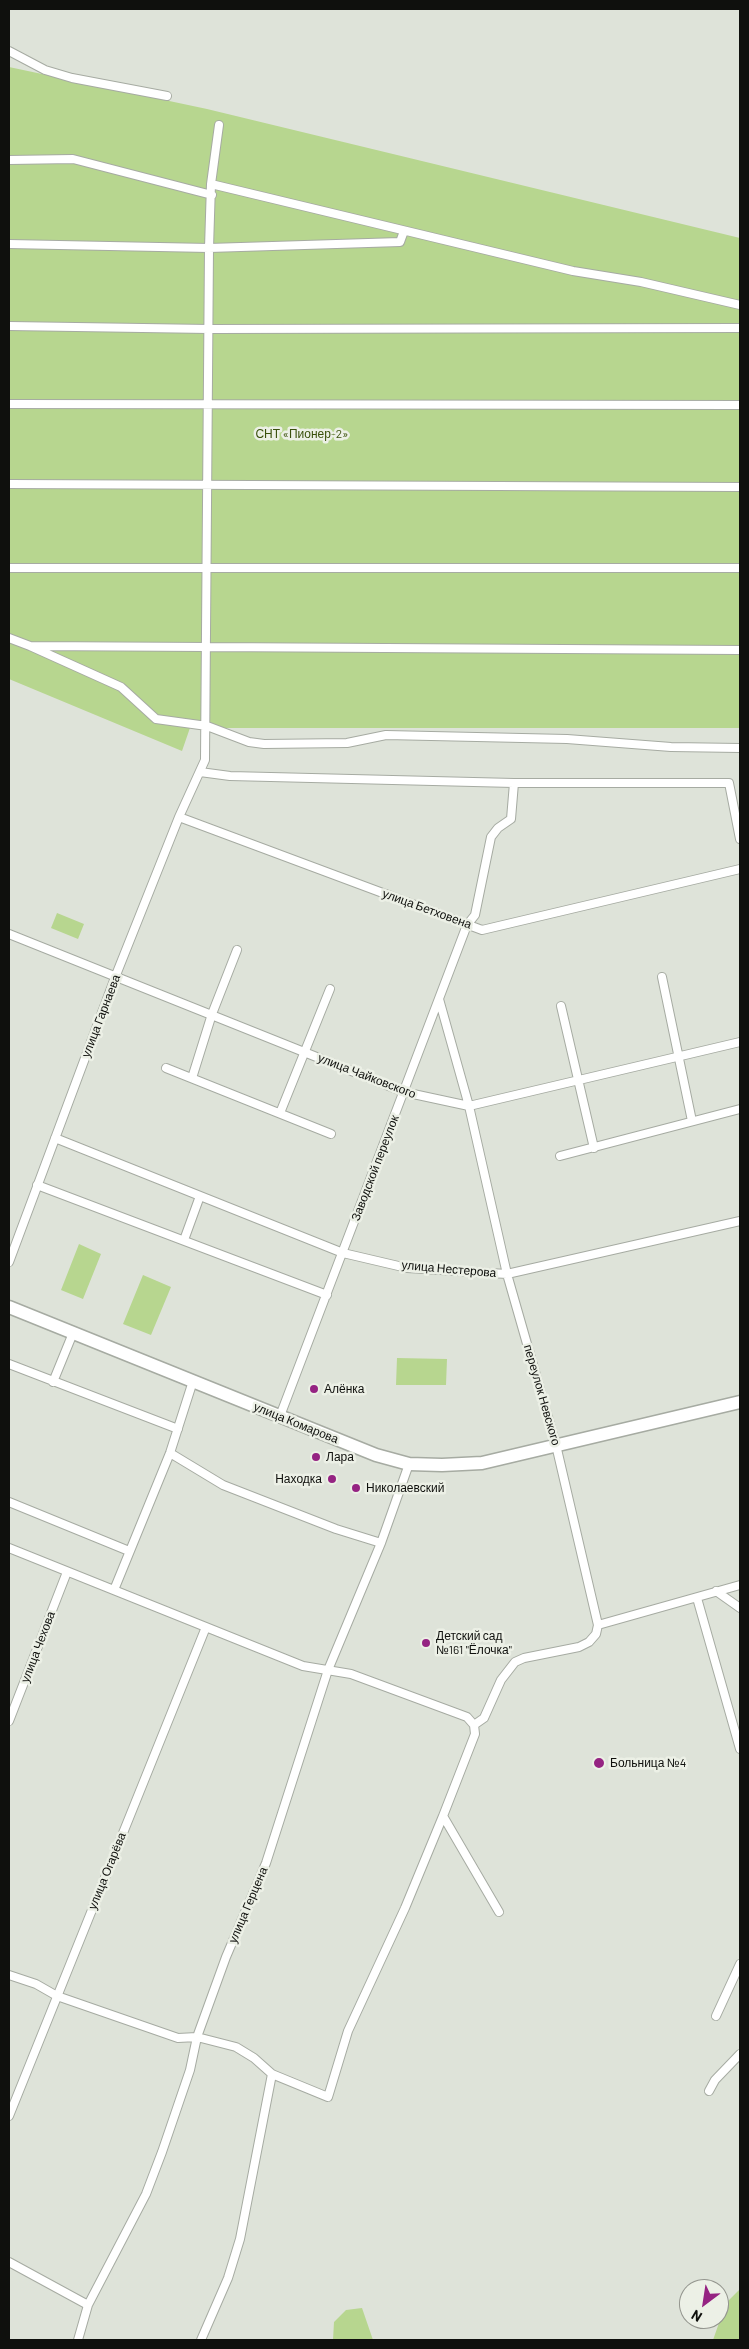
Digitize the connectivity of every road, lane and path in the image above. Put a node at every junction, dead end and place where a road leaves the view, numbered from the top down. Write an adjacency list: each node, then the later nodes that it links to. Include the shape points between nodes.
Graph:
1 (9, 51): 2 (street, via 45,70 72,78)
2 (167, 96)
3 (219, 125): 5 (street, улица Гарнаева)
4 (9, 160): 6 (street, via 73,158)
5 (211, 184): 6 (street, улица Гарнаева); 7 (street)
6 (212, 195): 9 (street, улица Гарнаева)
7 (404, 231): 9 (street, via 400,242); 10 (street)
8 (9, 244): 9 (street)
9 (209, 248): 13 (street, улица Гарнаева)
10 (740, 305)
11 (9, 326): 13 (street)
12 (740, 328): 13 (street)
13 (209, 329): 16 (street, улица Гарнаева)
14 (9, 404): 16 (street)
15 (740, 405): 16 (street)
16 (207, 406): 18 (street, улица Гарнаева)
17 (9, 484): 18 (street)
18 (209, 487): 19 (street); 22 (street, улица Гарнаева)
19 (740, 488)
20 (9, 568): 22 (street)
21 (740, 568): 22 (street)
22 (207, 569): 25 (street, улица Гарнаева)
23 (9, 638): 24 (street)
24 (30, 646): 25 (street); 27 (street, via 121,687 156,719)
25 (206, 649): 26 (street); 27 (street, улица Гарнаева)
26 (740, 650)
27 (207, 726): 28 (street, via 249,742 264,744 347,742 386,735 567,739 671,747); 29 (street, улица Гарнаева, via 205,760)
28 (740, 748)
29 (200, 772): 30 (street, via 230,776); 31 (street, улица Гарнаева)
30 (514, 783): 32 (street, via 729,783); 34 (street, Заводской переулок, via 511,819 491,837 476,915)
31 (179, 818): 34 (street, улица Бетховена); 37 (street, улица Гарнаева)
32 (740, 839)
33 (740, 869): 34 (street, улица Бетховена, via 482,930)
34 (468, 925): 40 (street, Заводской переулок)
35 (9, 934): 37 (street, улица Чайковского)
36 (237, 950): 42 (street)
37 (116, 975): 42 (street, улица Чайковского); 55 (street, улица Гарнаева)
38 (662, 977): 45 (street)
39 (330, 988): 44 (street)
40 (439, 999): 49 (street, Заводской переулок); 50 (street, переулок Невского)
41 (560, 1006): 48 (street)
42 (212, 1014): 44 (street, улица Чайковского); 47 (street)
43 (740, 1042): 45 (street, улица Чайковского)
44 (304, 1052): 49 (street, улица Чайковского); 52 (street)
45 (680, 1057): 48 (street, улица Чайковского); 53 (street)
46 (166, 1068): 47 (street)
47 (192, 1078): 52 (street)
48 (579, 1080): 50 (street, улица Чайковского); 56 (street)
49 (404, 1092): 50 (street, улица Чайковского); 62 (street, Заводской переулок)
50 (469, 1106): 64 (street, переулок Невского)
51 (740, 1109): 53 (street)
52 (280, 1114): 54 (street)
53 (692, 1121): 56 (street)
54 (331, 1134)
55 (55, 1138): 58 (street, улица Гарнаева); 59 (street, улица Нестерова)
56 (594, 1148): 57 (street)
57 (560, 1156)
58 (37, 1185): 61 (street); 63 (street, улица Гарнаева)
59 (200, 1196): 61 (street); 62 (street, улица Нестерова)
60 (740, 1221): 64 (street, улица Нестерова)
61 (184, 1240): 65 (street)
62 (343, 1253): 64 (street, улица Нестерова, via 408,1268); 65 (street, Заводской переулок)
63 (9, 1262)
64 (507, 1274): 74 (street, переулок Невского)
65 (327, 1295): 72 (street, Заводской переулок)
66 (9, 1307): 67 (main road, улица Комарова)
67 (73, 1333): 69 (main road, улица Комарова); 70 (street)
68 (9, 1364): 70 (street)
69 (193, 1381): 72 (main road, улица Комарова); 73 (street)
70 (53, 1382): 73 (street)
71 (740, 1402): 74 (main road, улица Комарова)
72 (280, 1416): 76 (main road, улица Комарова, via 376,1455)
73 (178, 1429): 75 (street)
74 (556, 1445): 76 (main road, улица Комарова, via 482,1462); 87 (street, переулок Невского)
75 (170, 1453): 78 (street, via 223,1485); 80 (street)
76 (409, 1464): 78 (street, улица Герцена)
77 (9, 1502): 80 (street)
78 (381, 1543): 89 (street, улица Герцена)
79 (9, 1548): 81 (street)
80 (130, 1551): 83 (street)
81 (67, 1572): 83 (street); 90 (street, улица Чехова)
82 (740, 1585): 84 (street)
83 (114, 1590): 88 (street)
84 (716, 1591): 85 (street); 86 (street)
85 (697, 1598): 87 (street); 92 (street)
86 (740, 1608)
87 (598, 1625): 91 (street, via 596,1634 579,1647 515,1662 507,1669 484,1718)
88 (206, 1627): 89 (street, via 303,1666); 98 (street, улица Огарёва)
89 (328, 1670): 91 (street, via 351,1674 458,1713); 100 (street, улица Герцена, via 266,1863 226,1956)
90 (9, 1721)
91 (474, 1724): 94 (street, via 475,1734)
92 (738, 1735): 93 (street)
93 (740, 1749)
94 (443, 1816): 95 (street); 102 (street, via 348,2031 328,2097)
95 (499, 1912)
96 (740, 1964): 99 (street)
97 (9, 1975): 98 (street, via 36,1984)
98 (57, 1996): 100 (street, via 178,2038); 105 (street, улица Огарёва)
99 (716, 2016)
100 (197, 2038): 102 (street, via 236,2047); 108 (street, улица Герцена, via 190,2070 146,2194)
101 (740, 2054): 103 (street)
102 (272, 2074): 110 (street, via 240,2239 228,2278)
103 (709, 2091)
104 (9, 2095): 105 (street)
105 (17, 2098): 106 (street, улица Огарёва)
106 (9, 2116)
107 (9, 2262): 108 (street)
108 (88, 2305): 109 (street, улица Герцена)
109 (78, 2340)
110 (201, 2340)

